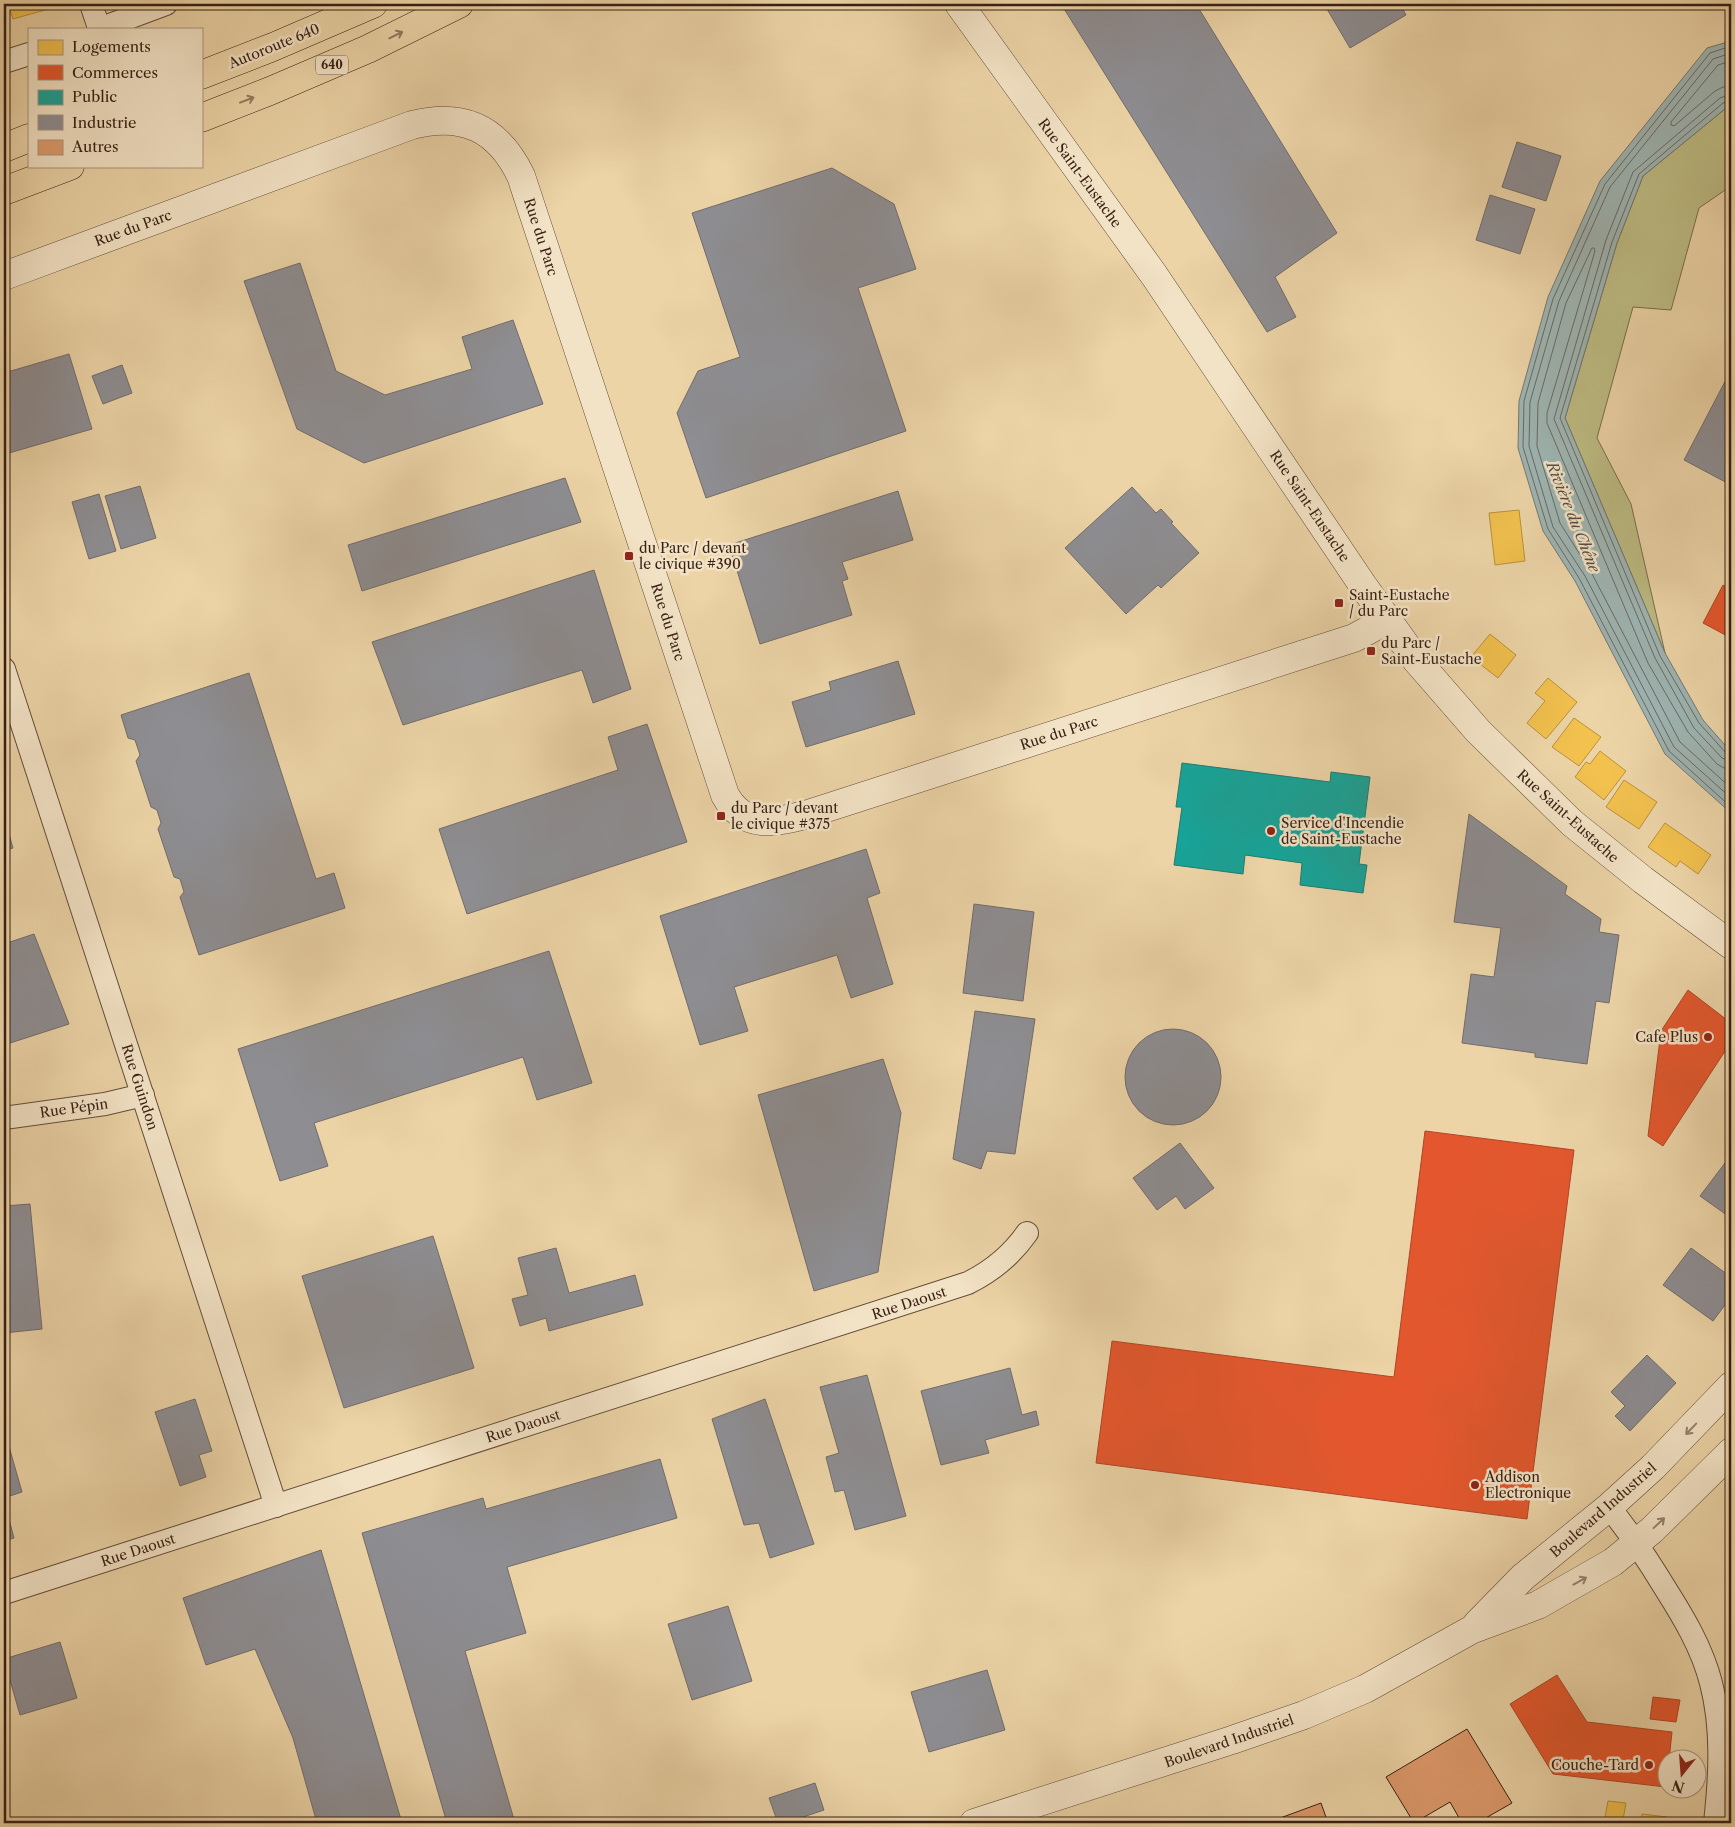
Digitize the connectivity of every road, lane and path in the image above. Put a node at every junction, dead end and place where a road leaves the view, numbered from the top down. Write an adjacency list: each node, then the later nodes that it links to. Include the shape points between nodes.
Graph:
1 (91, 4): 6 (street)
2 (166, 4): 7 (street)
3 (373, 4): 10 (highway, Autoroute 640)
4 (459, 4): 11 (highway, 640, one-way to 4, via 350,57)
5 (958, 4): 17 (street, Rue Saint-Eustache, via 1154,275)
6 (99, 28)
7 (102, 28)
8 (28, 54): 9 (street)
9 (4, 62)
10 (202, 75)
11 (202, 118)
12 (28, 138): 13 (highway)
13 (4, 148)
14 (65, 168): 15 (highway)
15 (4, 191)
16 (4, 276): 17 (street, Rue du Parc, via 412,125 452,121 490,136 508,151 521,176 725,795 734,808 762,822 808,814 1346,641)
17 (1387, 620): 19 (street, Rue Saint-Eustache, via 1457,708 1554,806 1616,860)
18 (4, 669): 20 (street, Rue Guindon)
19 (1731, 945)
20 (143, 1095): 21 (street, Rue Pépin, via 105,1104); 25 (street, Rue Guindon)
21 (4, 1118)
22 (1026, 1233): 25 (street, Rue Daoust, via 1000,1264 968,1283)
23 (1731, 1386): 26 (street, Boulevard Industriel, one-way to 26)
24 (1731, 1452): 27 (street, Boulevard Industriel, one-way to 24)
25 (276, 1506): 28 (street, Rue Daoust)
26 (1609, 1507): 27 (street); 29 (street, Boulevard Industriel, via 1523,1577)
27 (1636, 1543): 29 (street, Boulevard Industriel, one-way to 27, via 1538,1605 1601,1570); 31 (street, via 1688,1625 1711,1684 1720,1755)
28 (4, 1593)
29 (1471, 1630): 30 (street, Boulevard Industriel, via 1365,1689 1304,1715)
30 (974, 1823)
31 (1715, 1823)

